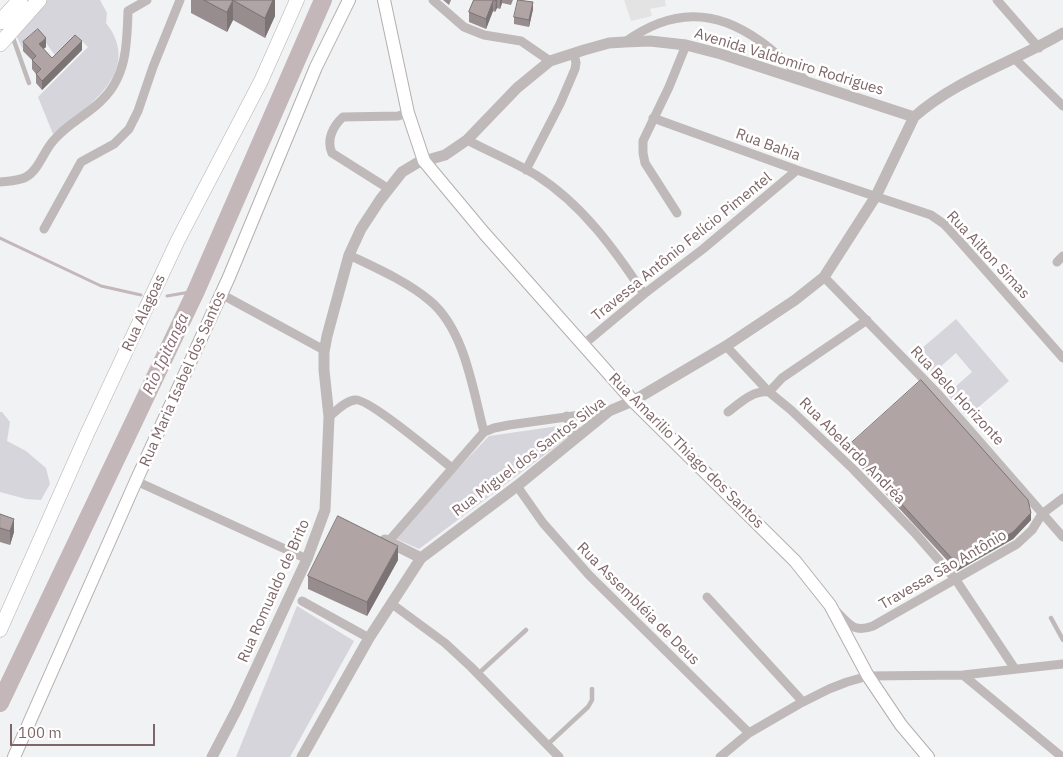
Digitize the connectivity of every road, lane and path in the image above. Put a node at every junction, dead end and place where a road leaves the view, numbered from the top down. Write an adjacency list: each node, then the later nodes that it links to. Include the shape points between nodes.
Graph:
1 (20, 0): 10 (highway)
2 (39, 0): 10 (highway)
3 (147, 0): 29 (street, via 128,11 126,55 118,76 102,100 53,140 28,176)
4 (180, 0): 33 (street, via 129,129 114,144 81,162)
5 (297, 0): 67 (main road, Rua Alagoas, via 261,81 178,240 83,442)
6 (349, 0): 36 (main road, Rua Maria Isabel dos Santos, via 316,67)
7 (384, 0): 22 (main road)
8 (433, 0): 18 (street, via 464,27 484,35 521,41)
9 (996, 0): 15 (street)
10 (5, 27): 13 (highway); 20 (lane)
11 (1063, 34): 15 (street)
12 (625, 42): 14 (street, Avenida Valdomiro Rodrigues); 16 (street, Avenida Valdomiro Rodrigues); 19 (street, via 660,22 704,16 721,20 762,42)
13 (0, 44)
14 (686, 45): 19 (street, Avenida Valdomiro Rodrigues); 24 (street)
15 (1039, 48): 17 (street)
16 (574, 53): 18 (street, Avenida Valdomiro Rodrigues); 27 (street, via 576,63 571,78)
17 (1015, 59): 21 (street); 23 (street, via 954,88)
18 (550, 61): 25 (street, Avenida Valdomiro Rodrigues, via 517,88)
19 (806, 81): 23 (street, Avenida Valdomiro Rodrigues)
20 (29, 83)
21 (1063, 106)
22 (408, 113): 26 (main road); 30 (street, via 343,117 330,138 332,153)
23 (914, 117): 31 (street, Rua Miguel dos Santos Silva)
24 (652, 118): 28 (street, Rua Bahia); 32 (street, via 643,141 645,163)
25 (467, 140): 26 (street, Avenida Valdomiro Rodrigues, via 444,155); 27 (street)
26 (424, 161): 30 (street, Rua Romualdo de Brito, via 409,166); 39 (main road, Rua Amarilio Thiago dos Santos)
27 (526, 170): 37 (street, via 538,176 593,225)
28 (798, 170): 31 (street, Rua Bahia); 37 (street, Travessa Antônio Felício Pimentel)
29 (0, 182)
30 (389, 189): 34 (street, Rua Romualdo de Brito, via 361,229)
31 (876, 196): 35 (street, Rua Miguel dos Santos Silva); 42 (street, Rua Ailton Simas, via 944,224)
32 (677, 213)
33 (44, 229)
34 (349, 255): 41 (street, Rua Romualdo de Brito); 49 (street, via 410,287 430,300 443,314 463,354)
35 (824, 278): 38 (street, Rua Belo Horizonte); 40 (street, Rua Miguel dos Santos Silva)
36 (222, 294): 41 (street); 52 (main road, Rua Maria Isabel dos Santos)
37 (644, 294): 39 (street, Travessa Antônio Felício Pimentel)
38 (867, 320): 43 (street, via 782,378); 55 (street, Rua Belo Horizonte, via 966,424)
39 (584, 344): 44 (main road, Rua Amarilio Thiago dos Santos)
40 (726, 346): 43 (street, Rua Abelardo Andréa); 44 (street, Rua Miguel dos Santos Silva)
41 (324, 350): 47 (street, Rua Romualdo de Brito)
42 (1062, 356)
43 (770, 392): 46 (street, via 752,394); 61 (street, Rua Abelardo Andréa, via 853,469)
44 (633, 401): 45 (street, Rua Miguel dos Santos Silva); 65 (main road, Rua Amarilio Thiago dos Santos, via 795,561)
45 (609, 411): 48 (street); 50 (street, Rua Miguel dos Santos Silva)
46 (728, 412)
47 (329, 417): 51 (street, via 347,403 360,400); 59 (street, Rua Romualdo de Brito, via 329,512)
48 (567, 417): 49 (street); 50 (street, via 574,428)
49 (484, 432): 51 (street)
50 (573, 440): 53 (street, Rua Miguel dos Santos Silva)
51 (452, 468): 58 (street)
52 (136, 481): 59 (street); 80 (main road, Rua Maria Isabel dos Santos)
53 (517, 486): 60 (street, Rua Miguel dos Santos Silva); 78 (street, Rua Assembléia de Deus, via 543,523 589,575)
54 (1063, 498): 55 (street, Travessa São Antônio)
55 (1042, 514): 57 (street, Rua Belo Horizonte); 61 (street, Travessa São Antônio, via 1032,530 1017,544)
56 (372, 534): 58 (street)
57 (1063, 537)
58 (388, 542): 60 (street)
59 (307, 558): 81 (street, Rua Romualdo de Brito)
60 (421, 558): 64 (street, Rua Miguel dos Santos Silva)
61 (956, 580): 65 (street, Travessa São Antônio, via 865,629 853,627); 72 (street, Rua Abelardo Andréa)
62 (707, 597): 77 (street)
63 (302, 601): 69 (street)
64 (392, 604): 69 (street, Rua Miguel dos Santos Silva); 73 (street)
65 (830, 604): 75 (main road, Rua Amarilio Thiago dos Santos)
66 (1051, 618): 70 (lane)
67 (0, 630)
68 (526, 630): 73 (lane)
69 (369, 638): 82 (street, Rua Miguel dos Santos Silva)
70 (1063, 640)
71 (1063, 664): 72 (street)
72 (1014, 669): 74 (street)
73 (478, 674): 79 (street)
74 (963, 674): 75 (street); 86 (street)
75 (868, 676): 77 (street); 85 (main road, Rua Amarilio Thiago dos Santos)
76 (592, 689): 79 (lane, via 588,707)
77 (803, 702): 78 (street)
78 (749, 733): 84 (street)
79 (547, 745): 83 (street)
80 (14, 757)
81 (212, 757)
82 (302, 757)
83 (559, 757)
84 (720, 757)
85 (928, 757)
86 (1062, 757)

